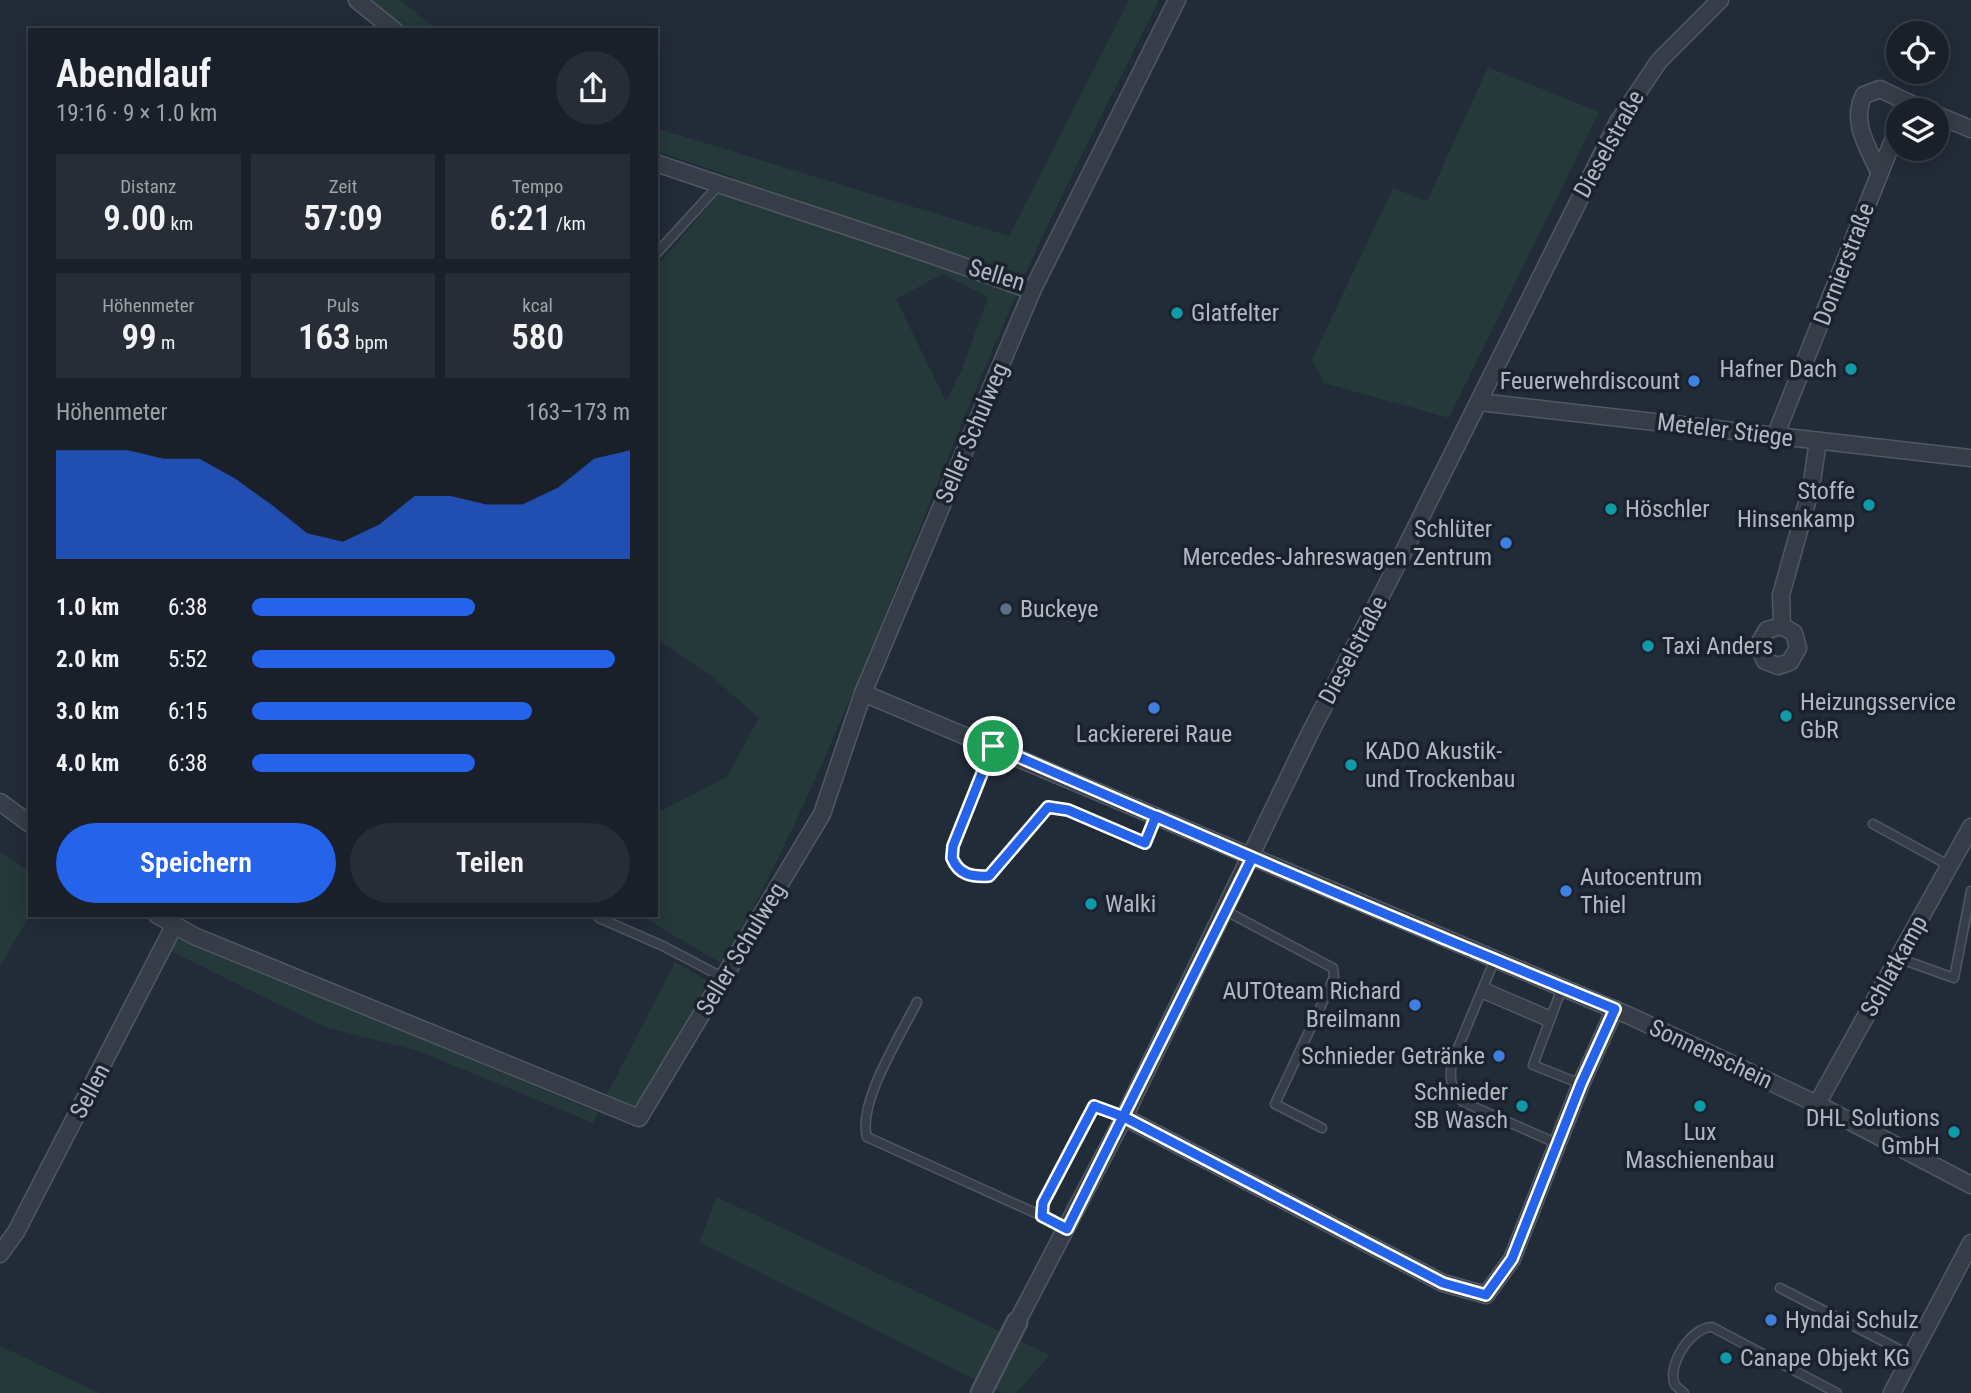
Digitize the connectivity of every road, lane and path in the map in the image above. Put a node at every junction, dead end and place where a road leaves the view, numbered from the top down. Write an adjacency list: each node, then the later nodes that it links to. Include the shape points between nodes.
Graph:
1 (358, 0): 4 (street)
2 (1177, 0): 13 (street, Sellen)
3 (1720, 0): 14 (street, Dieselstraße, via 1675,43 1630,100)
4 (392, 28)
5 (1894, 98): 10 (street, Dornierstraße, via 1880,89 1864,95 1860,103 1857,122)
6 (1949, 120): 7 (street)
7 (1971, 129)
8 (1886, 157): 10 (street, Dornierstraße)
9 (658, 164): 11 (street, Sellen)
10 (1880, 172): 15 (street, Dornierstraße)
11 (719, 185): 12 (lane); 13 (street, Sellen)
12 (658, 252)
13 (1032, 291): 19 (street, Seller Schulweg)
14 (1479, 402): 15 (street, Meteler Stiege); 26 (street, Dieselstraße, via 1310,733)
15 (1776, 434): 16 (street, Meteler Stiege)
16 (1818, 441): 17 (street, Meteler Stiege); 18 (street, via 1811,488 1781,595)
17 (1971, 458)
18 (1782, 626)
19 (863, 693): 20 (street, Sonnenschein); 35 (street, Seller Schulweg, via 822,814)
20 (993, 746): 22 (street, Sonnenschein); 22 (lane, via 953,846 952,858 964,873 989,876 1048,807 1068,810 1145,843)
21 (0, 802): 23 (street)
22 (1156, 816): 26 (street, Sonnenschein)
23 (28, 823)
24 (1874, 824): 27 (lane)
25 (1971, 827): 27 (street, Schlatkamp)
26 (1252, 858): 29 (street, Dieselstraße); 34 (street, Sonnenschein)
27 (1950, 866): 33 (street, Schlatkamp)
28 (1971, 891): 33 (lane, via 1954,978)
29 (1226, 911): 43 (street, Dieselstraße); 44 (lane, via 1333,968 1334,977 1275,1104)
30 (160, 917): 32 (street, Seller Schulweg)
31 (599, 918): 35 (lane)
32 (174, 926): 35 (street, Seller Schulweg, via 639,1118); 50 (street, Sellen, via 16,1232)
33 (1898, 958): 42 (street, Schlatkamp)
34 (1495, 960): 36 (street, Sonnenschein); 37 (lane)
35 (724, 978)
36 (1562, 988): 39 (street, Sonnenschein); 40 (lane)
37 (1482, 990): 40 (lane); 45 (lane, via 1452,1062 1452,1089 1463,1102)
38 (917, 1002): 47 (lane, via 868,1104 863,1124 867,1137)
39 (1615, 1009): 41 (street); 42 (street, Sonnenschein)
40 (1550, 1019): 41 (lane, via 1533,1065)
41 (1581, 1084): 45 (street)
42 (1817, 1104): 46 (street, Sonnenschein)
43 (1124, 1117): 45 (street, via 1443,1283 1486,1295 1512,1259); 47 (lane, via 1094,1106 1043,1203); 48 (street, Dieselstraße)
44 (1322, 1128)
45 (1559, 1145)
46 (1971, 1185)
47 (1042, 1216): 48 (lane)
48 (1067, 1229): 52 (street, Dieselstraße)
49 (1971, 1243): 53 (street)
50 (0, 1254)
51 (1780, 1288): 53 (lane)
52 (1017, 1322): 54 (street)
53 (1912, 1356): 57 (street)
54 (981, 1393)
55 (1684, 1393): 56 (lane, via 1675,1385 1673,1372 1697,1330 1712,1327)
56 (1837, 1393)
57 (1892, 1393)

